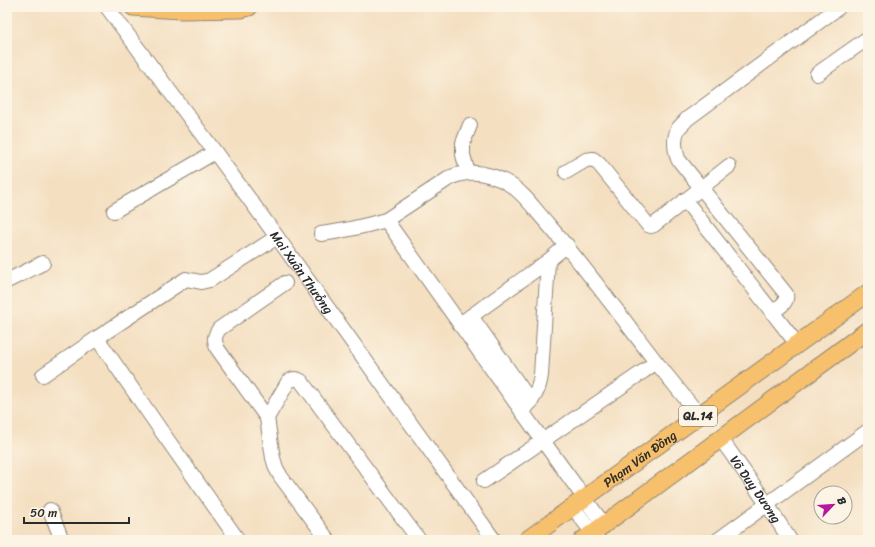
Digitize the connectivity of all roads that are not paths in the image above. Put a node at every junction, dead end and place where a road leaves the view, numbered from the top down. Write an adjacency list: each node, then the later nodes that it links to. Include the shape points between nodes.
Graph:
1 (107, 7): 8 (street, Mai Xuân Thưởng)
2 (133, 7): 3 (main road, via 181,10)
3 (249, 7)
4 (839, 7): 12 (street, via 687,119 678,129 675,148 678,159)
5 (868, 38): 6 (street)
6 (817, 74)
7 (470, 125): 11 (street, via 463,143 463,156)
8 (215, 152): 14 (street); 17 (street, Mai Xuân Thưởng)
9 (729, 166): 12 (street)
10 (566, 172): 13 (street, via 586,160 593,159 651,226)
11 (468, 173): 15 (street, via 451,177); 18 (street, via 498,178 519,191)
12 (701, 188): 13 (street); 24 (street, via 786,294 785,302)
13 (685, 200): 24 (street)
14 (114, 211)
15 (386, 220): 16 (street, via 351,230); 25 (street)
16 (321, 234)
17 (277, 237): 27 (street, via 210,280 200,282 186,279); 46 (street, Mai Xuân Thưởng)
18 (566, 245): 19 (street); 29 (street)
19 (548, 261): 25 (street); 31 (street, via 540,386)
20 (43, 263): 21 (street)
21 (7, 281)
22 (285, 283): 33 (street, via 219,329 214,340 217,348)
23 (868, 293): 28 (main road, Phạm Văn Đồng / QL.14)
24 (773, 312): 28 (street)
25 (466, 320): 31 (street)
26 (868, 330): 35 (main road, QL.14)
27 (98, 338): 30 (street); 43 (street)
28 (797, 344): 32 (main road, Phạm Văn Đồng / QL.14)
29 (656, 362): 32 (street); 36 (street)
30 (43, 375)
31 (527, 407): 36 (street)
32 (699, 415): 38 (main road, Phạm Văn Đồng / QL.14)
33 (267, 418): 44 (street, via 273,458 278,472); 45 (street, via 288,382 294,378 301,381)
34 (868, 431): 39 (street)
35 (720, 439): 39 (street, Võ Duy Dương); 41 (main road, QL.14)
36 (543, 441): 37 (street); 38 (street)
37 (484, 481)
38 (579, 503): 41 (street); 47 (main road, Phạm Văn Đồng / QL.14)
39 (767, 504): 48 (street); 49 (street, Võ Duy Dương)
40 (50, 510): 42 (street)
41 (594, 535)
42 (62, 540)
43 (238, 540)
44 (328, 540)
45 (419, 540)
46 (494, 540)
47 (528, 540)
48 (718, 540)
49 (790, 540)

